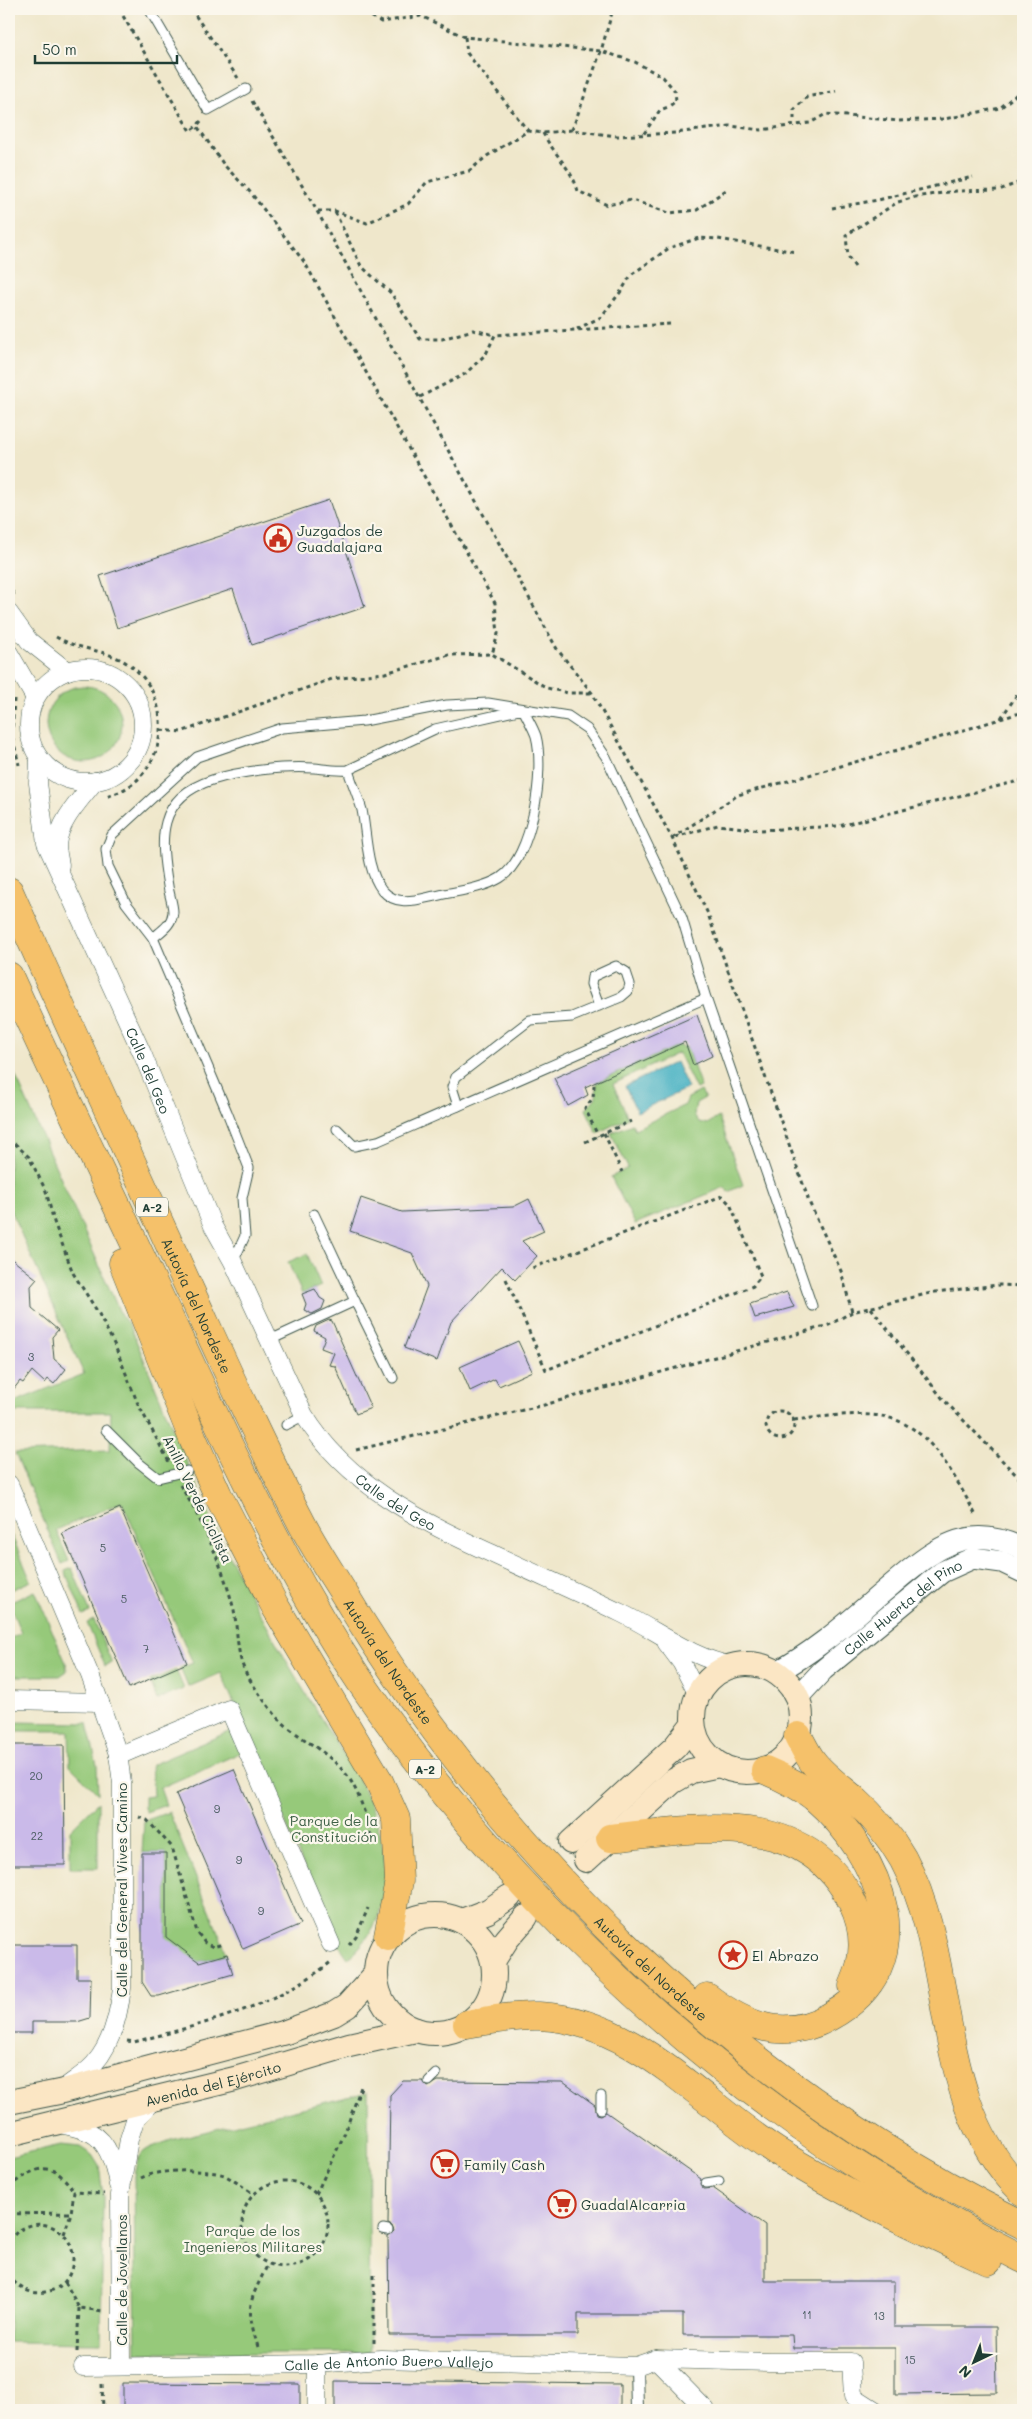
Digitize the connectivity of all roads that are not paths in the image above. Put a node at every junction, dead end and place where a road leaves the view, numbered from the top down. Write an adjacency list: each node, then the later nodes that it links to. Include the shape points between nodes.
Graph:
1 (149, 9): 2 (lane, via 208,110)
2 (246, 89)
3 (13, 607): 5 (street, via 29,641)
4 (9, 653): 6 (street)
5 (67, 671): 6 (street, via 49,681); 10 (street, via 88,668 108,672 126,684 138,701 143,721 141,742 131,760 115,774)
6 (35, 698): 8 (street, via 29,718 30,732)
7 (523, 709): 9 (lane, via 435,729); 9 (lane, via 536,735 539,757 537,800 527,837 516,861 501,878 409,902 396,900 382,890 373,873 361,808); 13 (lane, via 488,703 447,706 364,721 282,728 197,757 112,835 106,849 108,866 126,903); 15 (lane, via 568,716 587,729 606,757 682,918)
8 (40, 758): 10 (street, via 54,772 74,780); 11 (street, Calle del Geo, via 38,783 46,843)
9 (348, 770): 13 (lane, via 257,771 213,779 196,786 181,798 167,815 162,834 173,913 169,925)
10 (95, 781): 11 (street, Calle del Geo, via 68,816 57,845)
11 (62, 880): 21 (street, Calle del Geo, via 142,1052 214,1226)
12 (9, 891): 31 (highway, Autovía del Nordeste / A-2)
13 (152, 938): 21 (lane, via 249,1168 242,1198 244,1236)
14 (9, 976): 17 (highway, A-2)
15 (706, 998): 18 (lane); 23 (lane)
16 (599, 1006): 16 (lane, via 628,991 630,984 626,972 616,966 592,977 591,984); 18 (lane, via 572,1017 530,1020 456,1077 452,1087)
17 (58, 1083): 50 (highway, via 94,1195 218,1494 274,1606 379,1781 396,1819 399,1881); 71 (highway, A-2, via 221,1429 302,1585 376,1703 460,1813 504,1864 609,1972 736,2081 835,2152 981,2238)
18 (458, 1106): 19 (lane, via 378,1141 354,1146)
19 (337, 1129)
20 (314, 1214): 22 (lane)
21 (233, 1262): 24 (street, Calle del Geo)
22 (355, 1301): 24 (lane); 25 (lane)
23 (812, 1306)
24 (270, 1340): 26 (street, Calle del Geo)
25 (393, 1378)
26 (304, 1416): 27 (lane); 34 (street, Calle del Geo, via 334,1455 395,1505 440,1530)
27 (286, 1425)
28 (106, 1430): 29 (lane, via 158,1478)
29 (187, 1471)
30 (9, 1484): 40 (street, Calle del General Vives Camino)
31 (300, 1521): 54 (highway, via 496,1786 568,1867 644,1943 726,2011 754,2025 788,2030 820,2022); 70 (highway, Autovía del Nordeste / A-2, via 387,1662 440,1737 508,1822 593,1915 703,2014 801,2093 925,2173)
32 (1023, 1548): 36 (street, via 989,1538 970,1538 930,1554 810,1653)
33 (1023, 1572): 38 (street, Calle Huerta del Pino, via 1002,1562 973,1558 942,1572 823,1670)
34 (660, 1634): 35 (street, Calle del Geo, via 691,1653); 37 (street, Calle del Geo)
35 (733, 1666): 36 (main road, via 747,1664); 37 (main road, via 718,1672)
36 (775, 1673): 38 (main road, via 788,1684)
37 (698, 1695): 41 (main road)
38 (796, 1698): 42 (main road, via 801,1717)
39 (9, 1700): 40 (street)
40 (100, 1702): 43 (street, Calle del General Vives Camino)
41 (693, 1724): 44 (main road, via 697,1740); 46 (main road, via 579,1851)
42 (798, 1736): 45 (main road, via 779,1762); 68 (highway, via 812,1761 872,1818 902,1859 921,1907 962,2091 994,2157)
43 (118, 1756): 51 (street, via 229,1709); 59 (street, Calle del General Vives Camino, via 122,1783 122,1988 119,2011 110,2038 94,2064)
44 (719, 1765): 45 (main road, via 741,1772); 46 (main road, via 691,1771 672,1782)
45 (765, 1770): 54 (highway, via 799,1786 829,1812 870,1867 882,1897 885,1940 878,1968 862,1993)
46 (610, 1838): 54 (highway, via 736,1828 770,1835 808,1852 848,1894 862,1931 860,1971)
47 (509, 1897): 49 (main road, via 488,1911)
48 (526, 1917): 52 (main road)
49 (462, 1921): 50 (main road, via 438,1915 414,1918); 52 (main road, via 476,1931)
50 (388, 1936): 53 (main road, via 377,1960)
51 (337, 1950)
52 (493, 1961): 55 (main road, via 492,1990 487,2003)
53 (375, 1975): 56 (main road, via 378,1992 386,2007 395,2018); 59 (main road, via 347,2006 334,2014 278,2034)
54 (835, 2014)
55 (467, 2024): 56 (main road, via 443,2032); 72 (highway, via 539,2016 588,2024 611,2033 634,2046 775,2151 898,2218)
56 (416, 2030): 61 (main road, Avenida del Ejército)
57 (436, 2074): 58 (lane)
58 (429, 2081)
59 (59, 2092): 62 (main road)
60 (601, 2096): 63 (lane)
61 (154, 2099): 64 (main road, Avenida del Ejército); 69 (street, Calle de Jovellanos, via 135,2120)
62 (9, 2102)
63 (601, 2109)
64 (54, 2122): 65 (main road, Avenida del Ejército); 69 (street, Calle de Jovellanos, via 92,2133 104,2146 114,2163)
65 (9, 2134)
66 (719, 2181): 67 (lane)
67 (706, 2183)
68 (1023, 2192)
69 (120, 2195): 76 (street, Calle de Jovellanos)
70 (1023, 2226)
71 (1023, 2259)
72 (1023, 2277)
73 (656, 2359): 77 (street, Calle de Antonio Buero Vallejo); 80 (street); 81 (street, Calle de Antonio Buero Vallejo, via 851,2362 853,2396)
74 (79, 2362): 76 (street, Calle de Antonio Buero Vallejo)
75 (316, 2364): 76 (street, Calle de Antonio Buero Vallejo); 77 (street, Calle de Antonio Buero Vallejo, via 374,2360); 78 (street)
76 (121, 2365)
77 (636, 2366): 79 (street)
78 (317, 2410)
79 (637, 2410)
80 (706, 2410)
81 (875, 2410)

